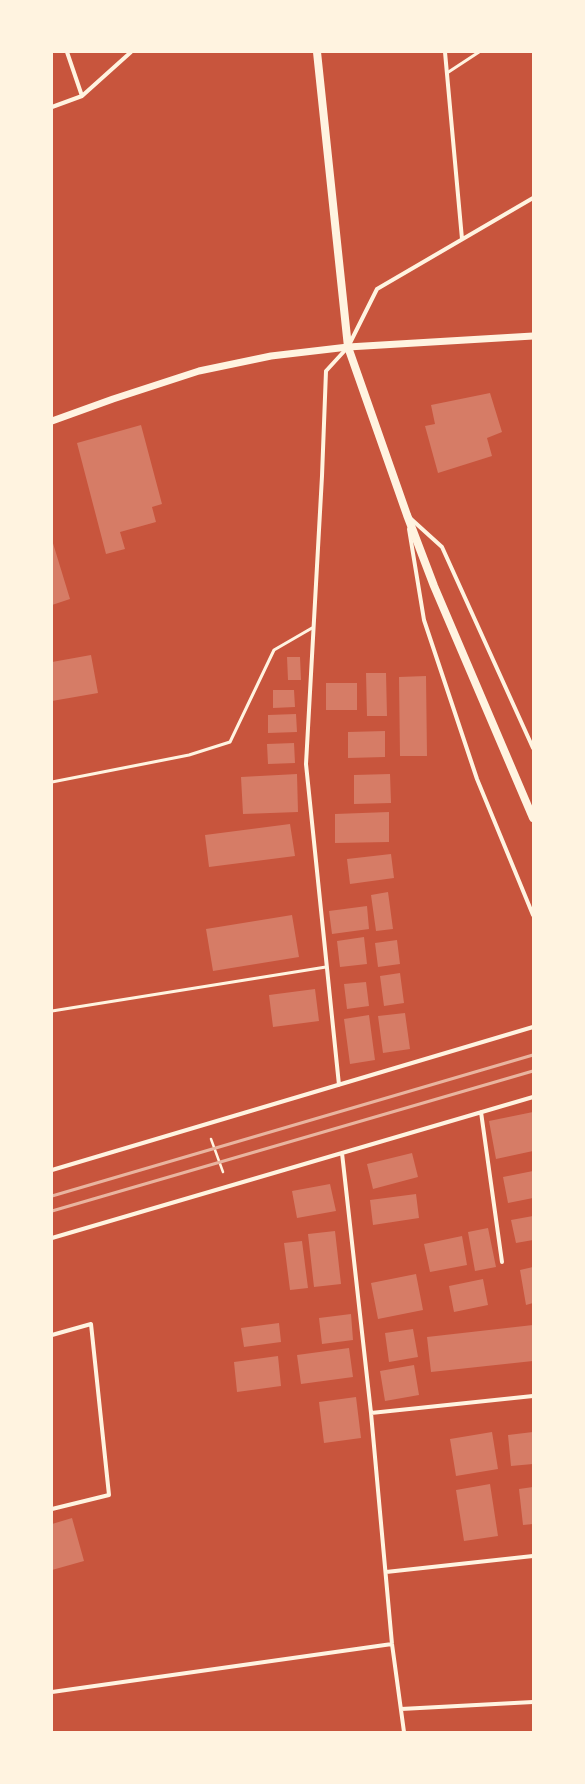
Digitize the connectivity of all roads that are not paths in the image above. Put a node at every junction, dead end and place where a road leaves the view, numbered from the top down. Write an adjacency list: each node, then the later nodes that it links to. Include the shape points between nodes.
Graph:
1 (67, 52): 7 (street)
2 (131, 52): 7 (street)
3 (317, 52): 12 (main road)
4 (444, 52): 6 (street)
5 (479, 52): 6 (lane)
6 (447, 72): 10 (street)
7 (82, 96): 8 (street)
8 (52, 107)
9 (533, 198): 10 (street)
10 (462, 239): 12 (street, via 377,289)
11 (533, 336): 12 (street)
12 (348, 347): 13 (street, via 271,356 199,371); 14 (main road); 15 (street, via 326,371)
13 (52, 421)
14 (407, 515): 16 (street, via 442,547); 18 (main road, via 434,586); 19 (street, via 424,620 477,779)
15 (312, 628): 17 (lane, via 274,650 230,742 189,755); 20 (street, via 306,764)
16 (533, 748)
17 (52, 782)
18 (533, 818)
19 (533, 915)
20 (326, 967): 21 (lane); 23 (street)
21 (52, 1011)
22 (533, 1027): 23 (street)
23 (339, 1085): 27 (street)
24 (533, 1097): 25 (street)
25 (481, 1112): 26 (street); 29 (street)
26 (342, 1153): 28 (street); 32 (street)
27 (52, 1170)
28 (52, 1238)
29 (502, 1262)
30 (52, 1334): 33 (street, via 91,1324 109,1495)
31 (533, 1396): 32 (street)
32 (371, 1413): 35 (street)
33 (52, 1509)
34 (533, 1556): 35 (street)
35 (386, 1572): 36 (street)
36 (392, 1644): 37 (street); 39 (street)
37 (52, 1692)
38 (533, 1702): 39 (street)
39 (401, 1709): 40 (street)
40 (404, 1732)

